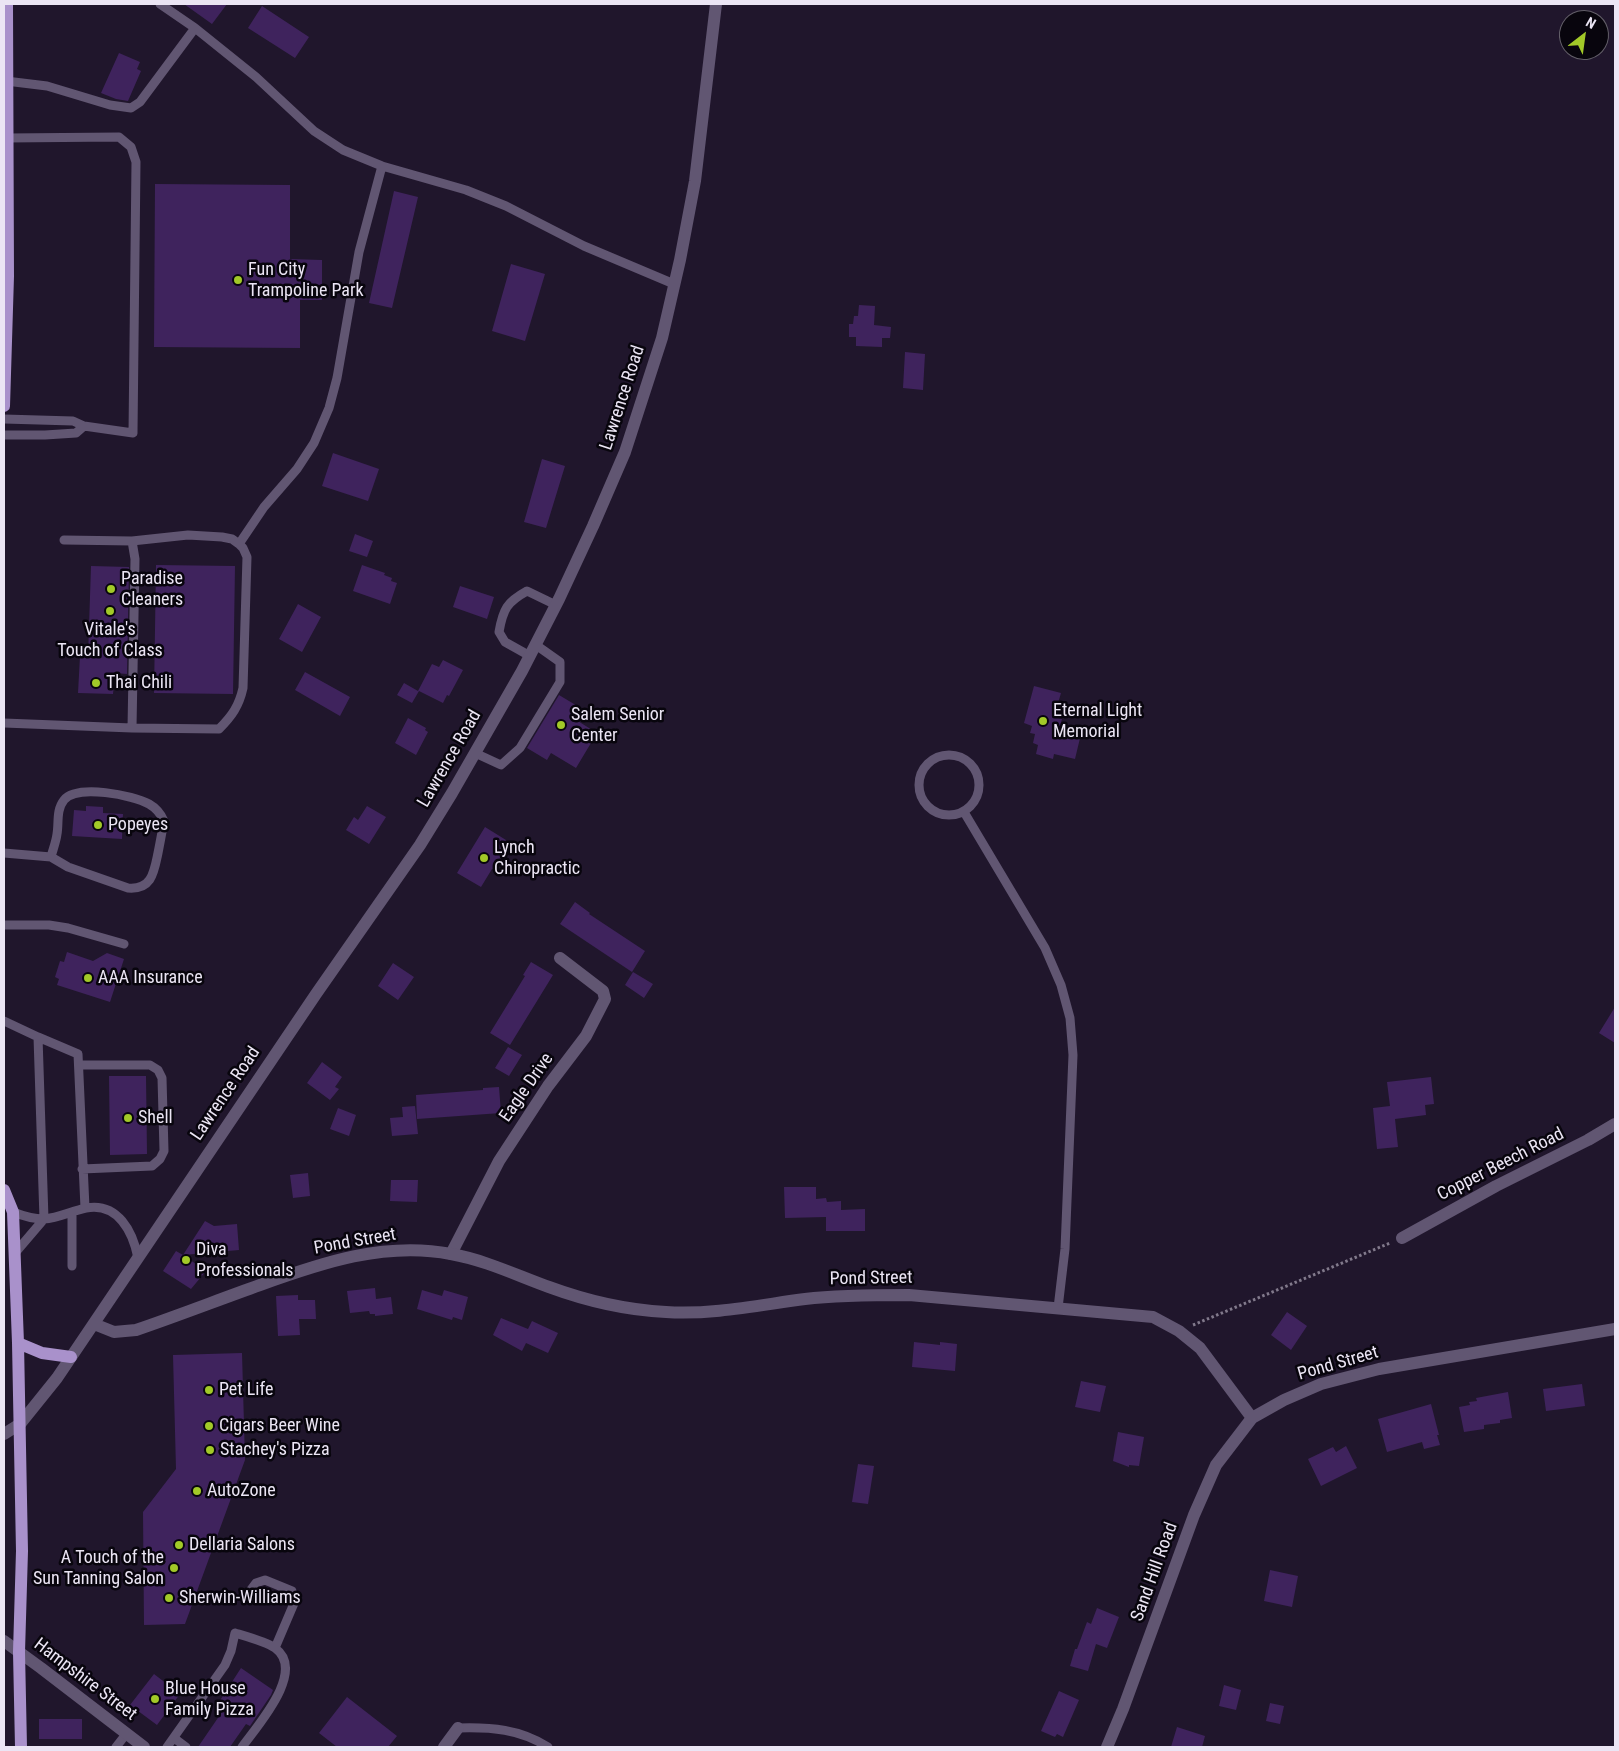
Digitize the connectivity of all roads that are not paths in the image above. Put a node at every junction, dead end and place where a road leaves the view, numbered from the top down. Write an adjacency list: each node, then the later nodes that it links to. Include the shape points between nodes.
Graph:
1 (7, 4): 5 (main road)
2 (160, 4): 4 (lane)
3 (716, 4): 12 (street, Lawrence Road, via 695,181)
4 (195, 28): 5 (lane, via 140,102 131,108 47,86); 9 (lane, via 256,77 314,131 343,150)
5 (6, 81): 6 (main road)
6 (5, 99): 7 (main road)
7 (5, 120): 8 (main road)
8 (7, 138): 10 (main road); 15 (lane, via 119,137 131,147 136,162 133,433)
9 (382, 166): 12 (lane, via 466,190 506,206 584,246); 19 (lane, via 359,252 329,408 314,444)
10 (6, 168): 11 (main road)
11 (6, 233): 13 (main road)
12 (674, 284): 20 (street, Lawrence Road, via 659,345 625,452)
13 (4, 406)
14 (4, 419): 15 (lane, via 72,421)
15 (84, 426): 16 (lane, via 76,433)
16 (4, 435)
17 (64, 540): 18 (lane)
18 (132, 541): 19 (lane, via 188,535 222,537); 23 (lane, via 135,559)
19 (239, 544): 23 (lane, via 247,557 243,688 231,717 218,728)
20 (556, 605): 21 (street, Lawrence Road); 21 (lane, via 527,591 514,598 502,614 499,632 505,642)
21 (533, 650): 24 (street, Lawrence Road); 24 (lane, via 560,662 560,682 520,748 501,765)
22 (4, 723): 23 (lane)
23 (132, 728)
24 (475, 753): 50 (street, Lawrence Road, via 420,844)
25 (964, 812): 25 (lane, via 975,802 979,792 977,772 958,756 943,755 934,759 921,774 920,793 924,802 940,814 950,816); 52 (lane, via 1045,948 1067,1001 1073,1055)
26 (4, 853): 27 (lane)
27 (51, 856): 27 (lane, via 68,867 138,889 153,875 164,821 151,805 134,798 82,792 71,795 59,808 57,836)
28 (4, 925): 29 (lane, via 68,928)
29 (124, 944)
30 (560, 958): 49 (street, Eagle Drive, via 604,991 605,999 586,1036 548,1086 499,1161)
31 (4, 1021): 32 (lane)
32 (38, 1037): 33 (lane, via 78,1054); 46 (lane, via 44,1079 47,1161)
33 (79, 1065): 35 (lane); 41 (lane, via 150,1065 158,1070 162,1078 164,1152 152,1166)
34 (69, 1078): 35 (lane)
35 (79, 1078): 36 (lane, via 75,1101)
36 (81, 1121): 37 (lane); 39 (lane)
37 (70, 1122)
38 (1615, 1124): 47 (street, Copper Beech Road)
39 (81, 1139): 40 (lane); 41 (lane)
40 (71, 1140)
41 (79, 1163): 43 (lane)
42 (4, 1190): 44 (main road)
43 (85, 1208): 45 (lane); 50 (lane, via 114,1212 131,1234)
44 (13, 1212): 46 (lane); 48 (main road)
45 (72, 1212): 46 (lane); 51 (lane)
46 (44, 1219): 48 (lane)
47 (1402, 1238)
48 (14, 1253): 55 (main road)
49 (451, 1254): 52 (street, Pond Street, via 478,1260 590,1300 628,1309 668,1313 707,1312 808,1299 893,1295); 53 (street, Pond Street, via 422,1249 380,1251 300,1270 136,1330 114,1332)
50 (138, 1258): 53 (street, Lawrence Road)
51 (72, 1266)
52 (1058, 1308): 57 (street, Pond Street, via 1153,1316 1200,1348)
53 (94, 1324): 56 (street, Lawrence Road)
54 (1615, 1329): 57 (street, Pond Street, via 1380,1369 1321,1384)
55 (18, 1343): 56 (main road, via 42,1353); 58 (main road)
56 (71, 1357): 58 (street, Lawrence Road)
57 (1252, 1418): 75 (street, Sand Hill Road, via 1216,1465)
58 (20, 1424): 59 (street, Lawrence Road); 63 (main road, via 22,1551)
59 (4, 1434)
60 (250, 1591): 62 (lane, via 256,1583 265,1580 292,1591 295,1601)
61 (4, 1641): 63 (street, Hampshire Street)
62 (275, 1648): 66 (lane, via 235,1633 232,1651 225,1665); 72 (lane, via 284,1658 285,1682)
63 (19, 1652): 65 (street, Hampshire Street); 67 (main road)
64 (458, 1728): 73 (street); 74 (lane, via 487,1727 508,1731 533,1738)
65 (127, 1734): 68 (lane); 69 (street, Hampshire Street)
66 (174, 1738): 70 (lane); 71 (lane)
67 (20, 1747)
68 (116, 1747)
69 (144, 1747)
70 (167, 1747)
71 (186, 1747)
72 (242, 1747)
73 (444, 1747)
74 (548, 1747)
75 (1107, 1747)

